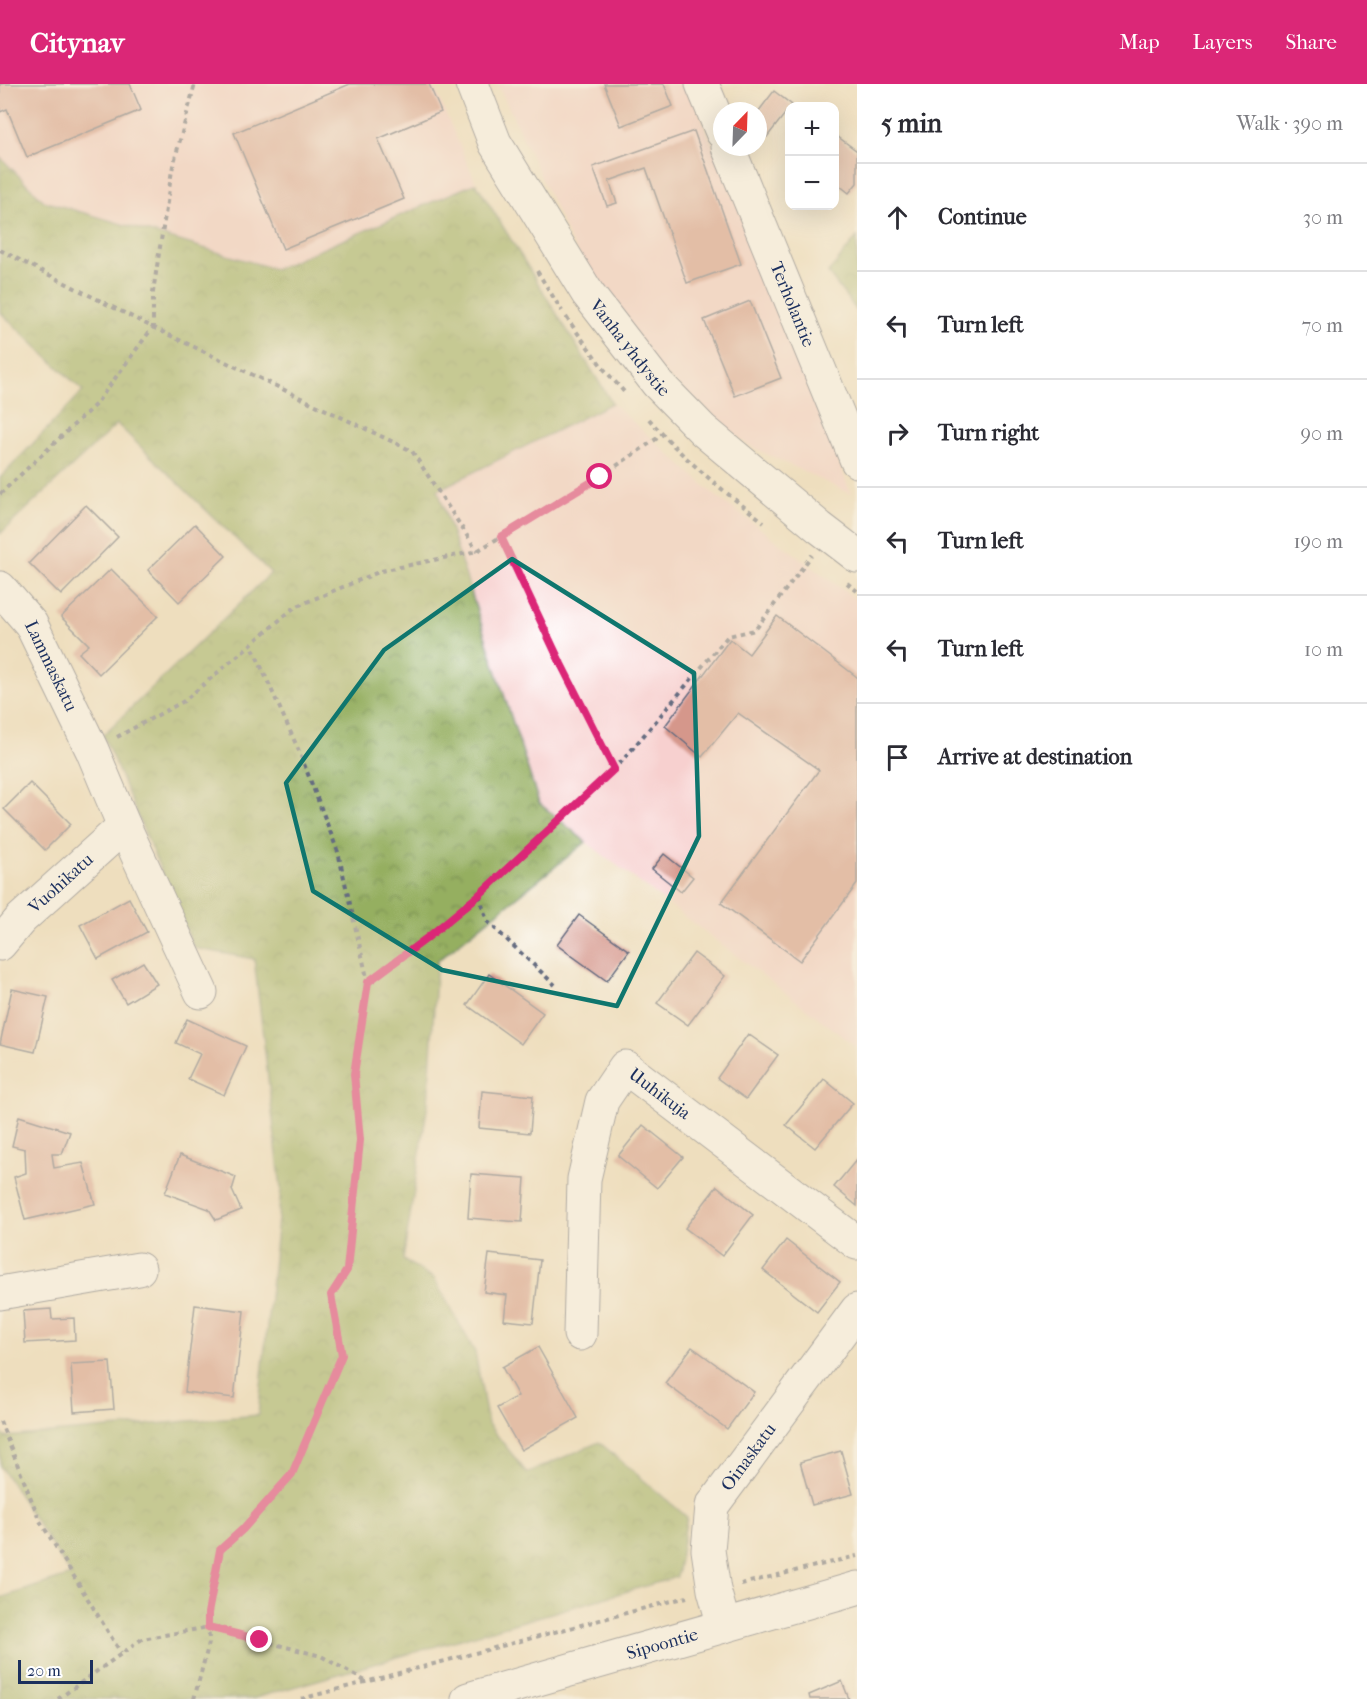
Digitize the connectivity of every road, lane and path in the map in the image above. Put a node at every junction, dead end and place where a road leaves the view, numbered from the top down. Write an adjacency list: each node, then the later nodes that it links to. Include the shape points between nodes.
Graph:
1 (195, 84): 7 (path, via 172,170 153,292)
2 (472, 84): 11 (street, Vanha yhdystie, via 495,143 582,284 657,383 703,430)
3 (702, 84): 4 (street)
4 (713, 110)
5 (732, 156): 9 (street, Terholantie)
6 (0, 250): 7 (path)
7 (153, 327): 10 (path, via 96,404); 13 (path, via 412,451)
8 (662, 435): 12 (path)
9 (857, 461)
10 (0, 494)
11 (829, 535): 14 (street, Vanha yhdystie); 18 (path, via 755,630 728,636)
12 (501, 537): 13 (path); 18 (path)
13 (477, 551): 16 (path, via 381,571 295,607)
14 (857, 556)
15 (0, 588): 17 (street, Lammaskatu, via 31,624)
16 (250, 644): 17 (path, via 184,701); 22 (path, via 299,751 338,852)
17 (92, 750): 19 (street, Lammaskatu)
18 (614, 769): 20 (path)
19 (124, 826): 21 (street, Vuohikatu, via 21,919); 24 (street, Lammaskatu)
20 (479, 895): 22 (path); 23 (path, via 488,921)
21 (0, 944)
22 (368, 982): 35 (path, via 354,1074 360,1140 347,1270 331,1295 342,1355 292,1474 220,1550)
23 (555, 985)
24 (201, 992)
25 (857, 1243): 29 (street, Uuhikuja, via 625,1067 602,1101 584,1179)
26 (139, 1269): 27 (street)
27 (0, 1293)
28 (857, 1310): 33 (street, Oinaskatu, via 712,1506 708,1550)
29 (580, 1334)
30 (0, 1421): 36 (path, via 40,1521)
31 (857, 1556): 33 (path)
32 (857, 1588): 34 (street, Sipoontie)
33 (714, 1590): 34 (street, Oinaskatu); 37 (path)
34 (724, 1626): 41 (street, Sipoontie)
35 (208, 1627): 36 (path, via 142,1639); 37 (path, via 321,1656); 39 (path, via 209,1643)
36 (121, 1653): 38 (path)
37 (367, 1682): 40 (path)
38 (58, 1699)
39 (194, 1699)
40 (301, 1699)
41 (468, 1699)

